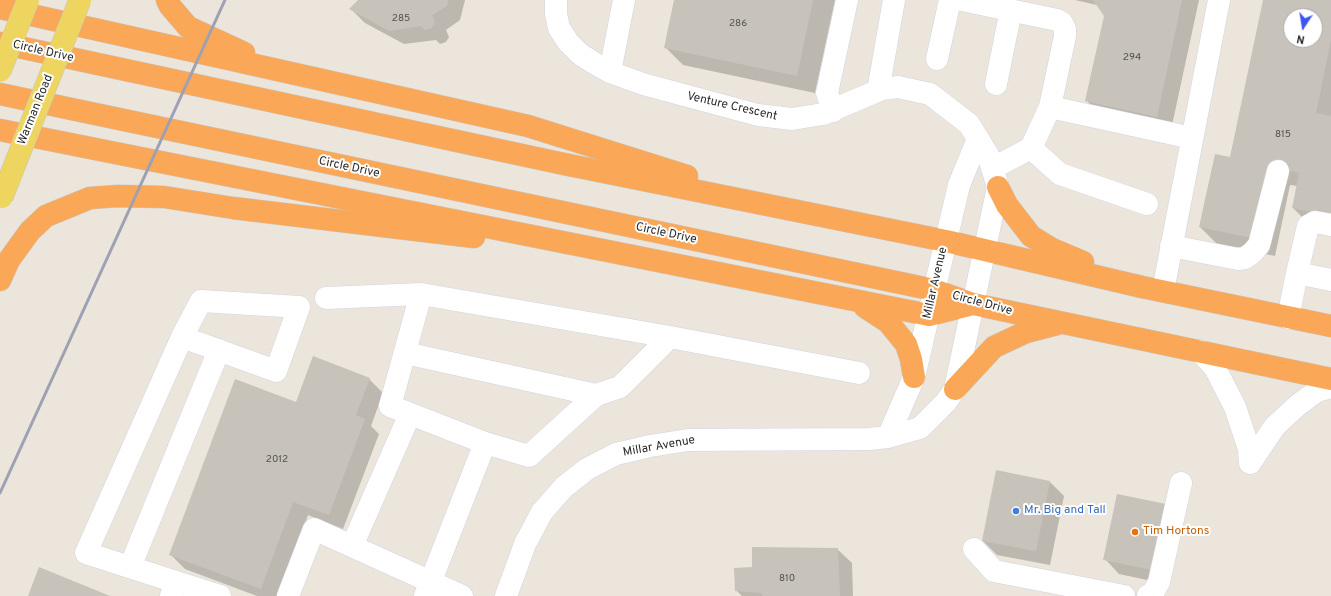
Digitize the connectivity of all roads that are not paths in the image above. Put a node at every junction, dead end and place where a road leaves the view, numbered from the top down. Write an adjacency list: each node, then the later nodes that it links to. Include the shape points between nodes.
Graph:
1 (28, 0): 15 (main road, bridge)
2 (80, 0): 31 (main road, Warman Road, bridge)
3 (167, 0): 17 (highway, via 188,27 236,50)
4 (556, 0): 16 (street, Venture Crescent, via 559,28 568,42 580,54)
5 (624, 0): 16 (street)
6 (847, 0): 22 (street, via 828,92)
7 (894, 0): 19 (street)
8 (950, 0): 14 (street)
9 (962, 0): 12 (street)
10 (1219, 0): 24 (street)
11 (0, 8): 17 (highway)
12 (1011, 10): 18 (street); 21 (street, via 1057,20 1065,29)
13 (0, 43): 33 (highway, Circle Drive, via 564,164)
14 (937, 59)
15 (0, 71)
16 (610, 72): 22 (street, Venture Crescent, via 643,84 776,118 807,118)
17 (309, 77): 33 (highway, via 528,126)
18 (996, 84)
19 (878, 91): 22 (street, Venture Crescent); 25 (street, Venture Crescent, via 898,88 930,94 969,124)
20 (0, 94): 43 (highway, Circle Drive)
21 (1050, 108): 24 (street); 27 (street)
22 (834, 111)
23 (0, 130): 28 (highway)
24 (1192, 138): 36 (street)
25 (978, 139): 30 (street, Venture Crescent); 35 (street, via 959,185)
26 (0, 140): 28 (highway)
27 (1031, 148): 30 (street); 32 (street, via 1060,174)
28 (203, 169): 38 (highway)
29 (1278, 171): 36 (street, via 1259,245 1245,258 1238,259)
30 (996, 178): 37 (street); 42 (highway, via 1007,205 1031,236 1052,249)
31 (2, 198)
32 (1147, 204)
33 (788, 208): 35 (highway, Circle Drive)
34 (1331, 225): 39 (street, via 1315,222 1308,226)
35 (946, 241): 37 (highway, Circle Drive); 43 (street, Millar Avenue)
36 (1172, 246): 44 (street)
37 (985, 250): 42 (highway, Circle Drive); 48 (street, Millar Avenue)
38 (642, 258): 40 (highway, via 233,208 164,197 118,196 90,198 46,216 30,231 9,260); 47 (highway)
39 (1297, 273): 41 (street); 50 (street)
40 (0, 280)
41 (1331, 280)
42 (1142, 287): 44 (highway, Circle Drive)
43 (934, 290): 48 (highway, Circle Drive); 49 (street, Millar Avenue)
44 (1163, 291): 50 (highway, Circle Drive)
45 (421, 294): 46 (street); 54 (street); 57 (street)
46 (326, 298)
47 (857, 302): 49 (highway); 59 (highway, via 888,322 906,344)
48 (973, 304): 49 (highway); 51 (highway, Circle Drive); 62 (street, Millar Avenue)
49 (928, 315): 59 (street, Millar Avenue)
50 (1288, 318): 52 (highway, Circle Drive)
51 (1063, 323): 56 (highway, Circle Drive); 62 (highway, via 1026,332 994,347)
52 (1331, 326)
53 (182, 337): 55 (street); 55 (street, via 201,301 299,307 276,371); 70 (street, via 86,553)
54 (670, 337): 58 (street); 63 (street, via 620,387)
55 (219, 350): 70 (street)
56 (1200, 351): 60 (highway, Circle Drive); 61 (street, via 1215,368 1235,407 1249,449 1250,463 1275,426 1317,391)
57 (405, 353): 63 (street); 64 (street, via 390,406)
58 (859, 373)
59 (914, 377): 65 (street, Millar Avenue)
60 (1331, 379)
61 (1331, 387)
62 (955, 389): 65 (street, Millar Avenue, via 920,428)
63 (596, 395): 66 (street, via 529,456)
64 (410, 414): 66 (street); 68 (street)
65 (888, 437): 76 (street, Millar Avenue, via 688,440 616,454 587,469 564,487 542,512 525,544)
66 (484, 443): 72 (street)
67 (1181, 482): 78 (street, via 1159,582 1153,593)
68 (352, 546): 72 (street); 74 (street, via 314,529)
69 (974, 549): 77 (street, via 994,571)
70 (130, 567): 71 (street)
71 (173, 589): 73 (street)
72 (428, 589): 75 (street)
73 (220, 596)
74 (288, 596)
75 (462, 596)
76 (506, 596)
77 (1124, 596)
78 (1148, 596)

